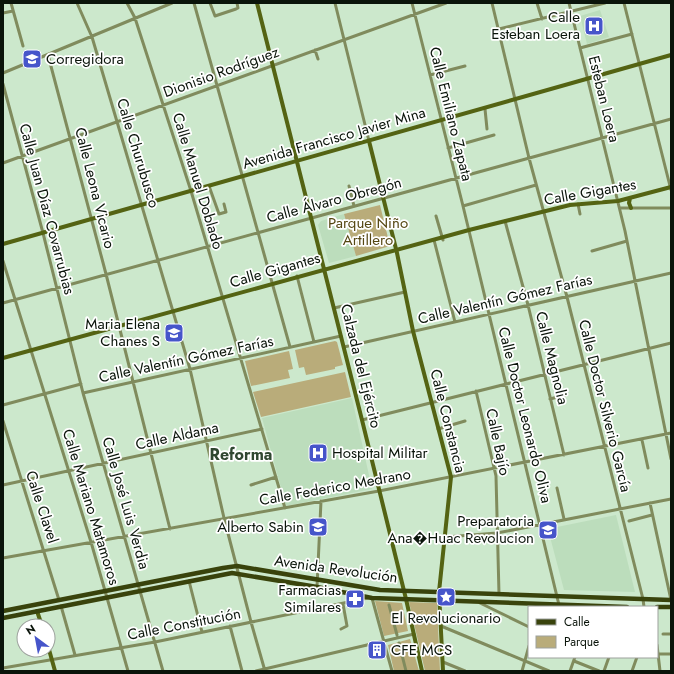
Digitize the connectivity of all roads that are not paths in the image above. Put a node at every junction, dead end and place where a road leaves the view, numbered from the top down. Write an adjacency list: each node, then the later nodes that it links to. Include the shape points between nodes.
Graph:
1 (11, 3): 17 (street)
2 (78, 3): 25 (street, Calle Churubusco)
3 (127, 3): 21 (street, Calle Manuel Doblado)
4 (172, 3): 21 (street)
5 (194, 3): 40 (street)
6 (210, 3): 7 (street, via 215,16 238,8)
7 (237, 3)
8 (257, 3): 34 (main road, Calzada del Ejército)
9 (335, 3): 26 (street)
10 (412, 3): 20 (street, Calle Emiliano Zapata)
11 (446, 3): 20 (street, Dionisio Rodríguez)
12 (492, 3): 23 (street, Calle Doctor Silverio García)
13 (537, 3): 22 (street)
14 (569, 3): 18 (street, Esteban Loera)
15 (605, 3): 18 (street)
16 (624, 3): 24 (street)
17 (13, 11): 19 (street); 27 (street)
18 (571, 12): 22 (street); 28 (street, Esteban Loera)
19 (3, 13)
20 (415, 14): 26 (street, Dionisio Rodríguez); 37 (street, Calle Emiliano Zapata)
21 (135, 18): 25 (street); 42 (street, Calle Manuel Doblado)
22 (542, 19): 23 (street)
23 (498, 29): 41 (street, Calle Doctor Silverio García)
24 (632, 34): 28 (street); 33 (street)
25 (92, 36): 30 (street); 45 (street, Calle Churubusco)
26 (344, 40): 29 (street, Dionisio Rodríguez); 52 (street)
27 (23, 46)
28 (580, 48): 38 (street, Esteban Loera)
29 (315, 50): 32 (street); 34 (street, Dionisio Rodríguez)
30 (48, 55): 36 (street); 50 (street, Calle Leona Vicario)
31 (671, 55): 33 (main road, Avenida Francisco Javier Mina)
32 (318, 59)
33 (640, 64): 38 (main road, Avenida Francisco Javier Mina); 47 (street)
34 (272, 65): 40 (street, Dionisio Rodríguez); 56 (main road, Calzada del Ejército)
35 (465, 66): 37 (street)
36 (3, 73)
37 (430, 75): 46 (street, Calle Emiliano Zapata)
38 (588, 79): 41 (main road, Avenida Francisco Javier Mina); 51 (street, Esteban Loera)
39 (3, 84): 54 (street, Calle Juan Díaz Covarrubias)
40 (217, 85): 42 (street, Dionisio Rodríguez); 58 (street)
41 (516, 100): 43 (main road, Avenida Francisco Javier Mina); 55 (street, Calle Doctor Silverio García)
42 (163, 104): 45 (street, Dionisio Rodríguez); 64 (street, Calle Manuel Doblado)
43 (485, 109): 46 (main road, Avenida Francisco Javier Mina); 48 (street)
44 (671, 119): 47 (street, Calle Álvaro Obregón)
45 (116, 121): 50 (street, Dionisio Rodríguez); 70 (street, Calle Churubusco)
46 (442, 121): 52 (main road, Avenida Francisco Javier Mina); 53 (street, Calle Emiliano Zapata)
47 (654, 123): 51 (street, Calle Álvaro Obregón); 63 (street)
48 (487, 129)
49 (494, 135): 53 (street)
50 (71, 138): 54 (street, Dionisio Rodríguez); 80 (street, Calle Leona Vicario)
51 (602, 138): 55 (street, Calle Álvaro Obregón); 67 (street, Esteban Loera)
52 (369, 141): 56 (main road, Avenida Francisco Javier Mina); 65 (main road, Calle Constancia)
53 (448, 148): 59 (street, Calle Emiliano Zapata)
54 (22, 156): 57 (street, Dionisio Rodríguez); 84 (street, Calle Juan Díaz Covarrubias)
55 (529, 158): 59 (street, Calle Álvaro Obregón); 62 (street, Calle Doctor Silverio García)
56 (297, 161): 58 (main road, Avenida Francisco Javier Mina); 79 (main road, Calzada del Ejército)
57 (3, 163)
58 (243, 176): 60 (main road, Avenida Francisco Javier Mina); 83 (street)
59 (456, 178): 65 (street, Calle Álvaro Obregón); 72 (street, Calle Emiliano Zapata)
60 (209, 186): 64 (main road, Avenida Francisco Javier Mina); 68 (street, via 219,214 226,212)
61 (349, 186): 71 (street)
62 (536, 186): 72 (street); 76 (street, Calle Doctor Silverio García)
63 (671, 188): 66 (main road, Calle Gigantes)
64 (191, 191): 70 (main road, Avenida Francisco Javier Mina); 89 (street, Calle Manuel Doblado)
65 (384, 198): 71 (street, Calle Álvaro Obregón); 90 (main road, Calle Constancia)
66 (630, 198): 67 (main road, Calle Gigantes); 74 (main road)
67 (618, 201): 69 (main road, Calle Gigantes); 73 (street, Esteban Loera)
68 (224, 204)
69 (578, 204): 76 (main road, Calle Gigantes); 77 (street)
70 (142, 205): 80 (main road, Avenida Francisco Javier Mina); 92 (street, Calle Churubusco)
71 (354, 206): 79 (street, Calle Álvaro Obregón)
72 (463, 206): 82 (street, Calle Emiliano Zapata)
73 (620, 208): 74 (street); 87 (street, Esteban Loera)
74 (631, 208): 75 (street)
75 (671, 208)
76 (544, 212): 81 (main road, Calle Gigantes); 103 (street, Calle Doctor Silverio García)
77 (580, 214)
78 (436, 216): 85 (street)
79 (311, 218): 83 (street, Calle Álvaro Obregón); 94 (main road, Calzada del Ejército)
80 (91, 219): 84 (main road, Avenida Francisco Javier Mina); 96 (street, Calle Leona Vicario)
81 (505, 221): 82 (main road, Calle Gigantes); 106 (street, Calle Magnolia)
82 (469, 230): 85 (main road, Calle Gigantes); 109 (street, Calle Doctor Leonardo Oliva)
83 (258, 232): 89 (street, Calle Álvaro Obregón); 99 (street)
84 (43, 233): 88 (main road, Avenida Francisco Javier Mina); 100 (street, Calle Juan Díaz Covarrubias)
85 (443, 238): 86 (main road, Calle Gigantes)
86 (434, 240): 90 (main road, Calle Gigantes); 110 (street)
87 (627, 241): 91 (street); 98 (street, Esteban Loera)
88 (3, 244)
89 (208, 246): 92 (street, Calle Álvaro Obregón); 102 (street, Calle Manuel Doblado)
90 (396, 251): 94 (main road, Calle Gigantes); 101 (main road, Calle Constancia)
91 (592, 251)
92 (159, 260): 96 (street, Calle Álvaro Obregón); 108 (street, Calle Churubusco)
93 (3, 261): 104 (street, Calle Mariano Matamoros)
94 (324, 269): 97 (main road, Calle Gigantes); 107 (main road, Calzada del Ejército)
95 (671, 273): 98 (street, Calle Valentín Gómez Farías)
96 (106, 274): 100 (street, Calle Álvaro Obregón); 111 (street, Calle Leona Vicario)
97 (297, 276): 99 (main road, Calle Gigantes); 115 (street)
98 (635, 281): 103 (street, Calle Valentín Gómez Farías); 119 (street, Esteban Loera)
99 (272, 283): 102 (main road, Calle Gigantes); 117 (street)
100 (57, 288): 104 (street, Calle Álvaro Obregón); 114 (street, Calle Juan Díaz Covarrubias)
101 (405, 292): 107 (street); 112 (main road, Calle Constancia)
102 (223, 297): 108 (main road, Calle Gigantes); 122 (street, Calle Manuel Doblado)
103 (567, 297): 106 (street, Calle Valentín Gómez Farías); 123 (street, Calle Doctor Silverio García)
104 (15, 300): 105 (street, Calle Álvaro Obregón); 120 (street, Calle Mariano Matamoros)
105 (3, 303)
106 (528, 305): 109 (street, Calle Valentín Gómez Farías); 125 (street, Calle Magnolia)
107 (334, 308): 113 (main road, Calzada del Ejército)
108 (174, 311): 111 (main road, Calle Gigantes); 124 (street, Calle Churubusco)
109 (489, 314): 110 (street, Calle Valentín Gómez Farías); 128 (street, Calle Doctor Leonardo Oliva)
110 (455, 322): 112 (street, Calle Valentín Gómez Farías)
111 (119, 326): 114 (main road, Calle Gigantes); 126 (street, Calle Leona Vicario)
112 (413, 331): 118 (street, Calle Valentín Gómez Farías); 134 (main road, Calle Constancia)
113 (341, 336): 115 (street, Calle Valentín Gómez Farías); 118 (main road, Calzada del Ejército)
114 (70, 340): 120 (main road, Calle Gigantes); 127 (street, Calle José Luis Verdia)
115 (314, 342): 117 (street, Calle Valentín Gómez Farías)
116 (671, 343): 119 (street)
117 (290, 347): 122 (street, Calle Valentín Gómez Farías)
118 (344, 348): 136 (main road, Calzada del Ejército)
119 (649, 349): 123 (street); 142 (street, Esteban Loera)
120 (31, 350): 121 (main road, Calle Gigantes); 131 (street, Calle Mariano Matamoros)
121 (3, 358)
122 (241, 358): 124 (street, Calle Valentín Gómez Farías); 139 (street, Calle Manuel Doblado)
123 (584, 364): 125 (street); 145 (street, Calle Doctor Silverio García)
124 (190, 369): 126 (street, Calle Valentín Gómez Farías); 144 (street, Calle Churubusco)
125 (545, 374): 128 (street); 133 (street, Calle Magnolia)
126 (134, 381): 130 (street, Calle Valentín Gómez Farías); 146 (street, Calle Leona Vicario)
127 (81, 384): 130 (street, Calle José Luis Verdia); 131 (street, Calle Valentín Gómez Farías)
128 (506, 384): 129 (street); 150 (street, Calle Doctor Leonardo Oliva)
129 (476, 391): 134 (street); 151 (street, Calle Bajío)
130 (83, 392): 149 (street, Calle José Luis Verdia)
131 (45, 394): 135 (street, Calle Valentín Gómez Farías); 153 (street, Calle Mariano Matamoros)
132 (565, 395): 133 (street)
133 (550, 399): 147 (street, Calle Magnolia)
134 (432, 402): 136 (street); 140 (main road, Calle Constancia)
135 (3, 405)
136 (362, 420): 160 (main road, Calzada del Ejército)
137 (3, 421): 156 (street, Calle Clavel)
138 (465, 421): 140 (street)
139 (262, 429): 144 (street, Calle Aldama); 155 (street, Calle Manuel Doblado)
140 (438, 429): 154 (main road, Calle Constancia)
141 (671, 433): 142 (street, Calle Federico Medrano)
142 (666, 434): 143 (street, Calle Federico Medrano); 148 (street, Esteban Loera)
143 (642, 440): 145 (street, Calle Federico Medrano); 152 (street)
144 (207, 441): 146 (street, Calle Aldama); 167 (street, Calle Churubusco)
145 (604, 447): 147 (street, Calle Federico Medrano); 165 (street, Calle Doctor Silverio García)
146 (152, 454): 149 (street, Calle Aldama); 171 (street, Calle Leona Vicario)
147 (564, 455): 150 (street, Calle Federico Medrano)
148 (671, 459)
149 (103, 463): 153 (street, Calle Aldama); 173 (street, Calle José Luis Verdia)
150 (525, 463): 151 (street, Calle Federico Medrano); 170 (street, Calle Doctor Leonardo Oliva)
151 (495, 468): 154 (street, Calle Federico Medrano); 172 (street, Calle Bajío)
152 (648, 468)
153 (68, 470): 156 (street, Calle Aldama); 175 (street, Calle Mariano Matamoros)
154 (452, 477): 160 (street, Calle Federico Medrano); 174 (main road, Calle Constancia)
155 (276, 478): 158 (street); 164 (street, Calle Manuel Doblado)
156 (22, 481): 157 (street, Calle Aldama); 176 (street, Calle Clavel)
157 (3, 485)
158 (251, 485)
159 (557, 488): 168 (street)
160 (379, 492): 162 (street, Calle Federico Medrano); 186 (main road, Calzada del Ejército)
161 (671, 499): 163 (street)
162 (321, 501): 164 (street, Calle Federico Medrano); 180 (street)
163 (650, 503): 165 (street); 166 (street)
164 (284, 508): 167 (street, Calle Federico Medrano)
165 (620, 509): 168 (street); 193 (street, Calle Doctor Silverio García)
166 (652, 515): 169 (street); 195 (street)
167 (224, 518): 171 (street, Calle Federico Medrano); 178 (street, Calle Churubusco)
168 (564, 519): 170 (street)
169 (629, 521)
170 (540, 524): 172 (street); 189 (street, Calle Doctor Leonardo Oliva)
171 (170, 528): 173 (street, Calle Federico Medrano)
172 (497, 533): 174 (street); 188 (street, Calle Bajío)
173 (124, 537): 175 (street, Calle Federico Medrano); 182 (street, Calle José Luis Verdia)
174 (446, 537): 187 (main road, Calle Constancia)
175 (91, 542): 176 (street, Calle Federico Medrano); 184 (street, Calle Mariano Matamoros)
176 (44, 551): 177 (street, Calle Federico Medrano); 194 (street, Calle Clavel)
177 (3, 558)
178 (237, 566): 179 (street, Calle Churubusco); 180 (main road, Avenida Revolución); 182 (main road, Avenida Revolución)
179 (238, 573): 181 (main road, Avenida Revolución); 183 (main road, Avenida Revolución); 211 (street, Calle Churubusco)
180 (317, 580): 183 (street); 186 (main road, Avenida Revolución, via 375,590)
181 (189, 581): 185 (main road, Avenida Revolución); 216 (street)
182 (138, 584): 184 (main road, Avenida Revolución); 185 (street, Calle José Luis Verdia)
183 (317, 587): 191 (main road, Avenida Revolución)
184 (105, 591): 190 (street, Calle Mariano Matamoros); 194 (main road, Avenida Revolución)
185 (140, 591): 190 (main road, Avenida Revolución); 221 (street, Calle José Luis Verdia)
186 (404, 591): 187 (main road, Avenida Revolución); 192 (main road, Calzada del Ejército)
187 (439, 592): 188 (main road, Avenida Revolución); 196 (main road, Calle Constancia)
188 (498, 594): 189 (main road, Avenida Revolución)
189 (558, 596): 193 (main road, Avenida Revolución); 200 (street, Calle Doctor Leonardo Oliva)
190 (107, 597): 201 (main road, Avenida Revolución); 225 (street, Calle Mariano Matamoros)
191 (371, 598): 192 (main road, Avenida Revolución); 198 (street, Calle Constitución); 222 (street)
192 (406, 599): 196 (main road, Avenida Revolución); 217 (main road, Calzada del Ejército)
193 (643, 599): 195 (main road, Avenida Revolución); 204 (street, Calle Doctor Silverio García)
194 (59, 600): 207 (main road, Avenida Revolución)
195 (671, 600)
196 (439, 601): 197 (main road, Avenida Revolución); 213 (main road, Calle Constancia)
197 (478, 602): 202 (main road, Avenida Revolución); 214 (street)
198 (343, 604): 211 (street, Calle Constitución); 215 (street, via 348,626)
199 (389, 605): 220 (street)
200 (559, 605): 202 (main road, Avenida Revolución); 203 (main road, Avenida Revolución)
201 (61, 606): 208 (main road, Avenida Revolución); 229 (street)
202 (540, 606)
203 (591, 606)
204 (644, 606)
205 (658, 607): 206 (main road)
206 (671, 607)
207 (3, 611)
208 (37, 611): 209 (main road, Avenida Revolución); 210 (main road)
209 (3, 618)
210 (39, 618)
211 (251, 622): 212 (street, Calle Constitución); 238 (street, Calle Churubusco)
212 (230, 626): 216 (street, Calle Constitución); 242 (street)
213 (441, 626): 234 (street); 235 (main road, Calle Constancia)
214 (528, 627)
215 (341, 629)
216 (202, 632): 221 (street, Calle Constitución)
217 (414, 634): 222 (street); 246 (main road, Calzada del Ejército)
218 (663, 634): 219 (street)
219 (671, 634)
220 (397, 636)
221 (155, 642): 225 (street, Calle Constitución); 241 (street, Calle José Luis Verdia)
222 (384, 642): 238 (street)
223 (399, 643): 245 (street)
224 (385, 646): 244 (street)
225 (122, 647): 229 (street, Calle Constitución); 240 (street, Calle Mariano Matamoros)
226 (528, 650): 234 (street)
227 (658, 654): 228 (street); 256 (street)
228 (671, 654)
229 (75, 655): 232 (street, Calle Constitución)
230 (609, 658): 254 (street)
231 (637, 658): 255 (street)
232 (52, 659): 237 (street, Calle Constitución); 239 (main road)
233 (574, 659): 236 (street); 251 (street)
234 (525, 661): 249 (street); 250 (street)
235 (443, 662): 247 (main road, Calle Constancia); 248 (street)
236 (588, 667): 252 (street); 253 (street)
237 (3, 668)
238 (264, 670): 243 (street)
239 (56, 671)
240 (128, 671)
241 (163, 671)
242 (242, 671)
243 (256, 671)
244 (392, 671)
245 (406, 671)
246 (422, 671)
247 (443, 671)
248 (465, 671)
249 (522, 671)
250 (549, 671)
251 (570, 671)
252 (587, 671)
253 (599, 671)
254 (604, 671)
255 (632, 671)
256 (660, 671)

